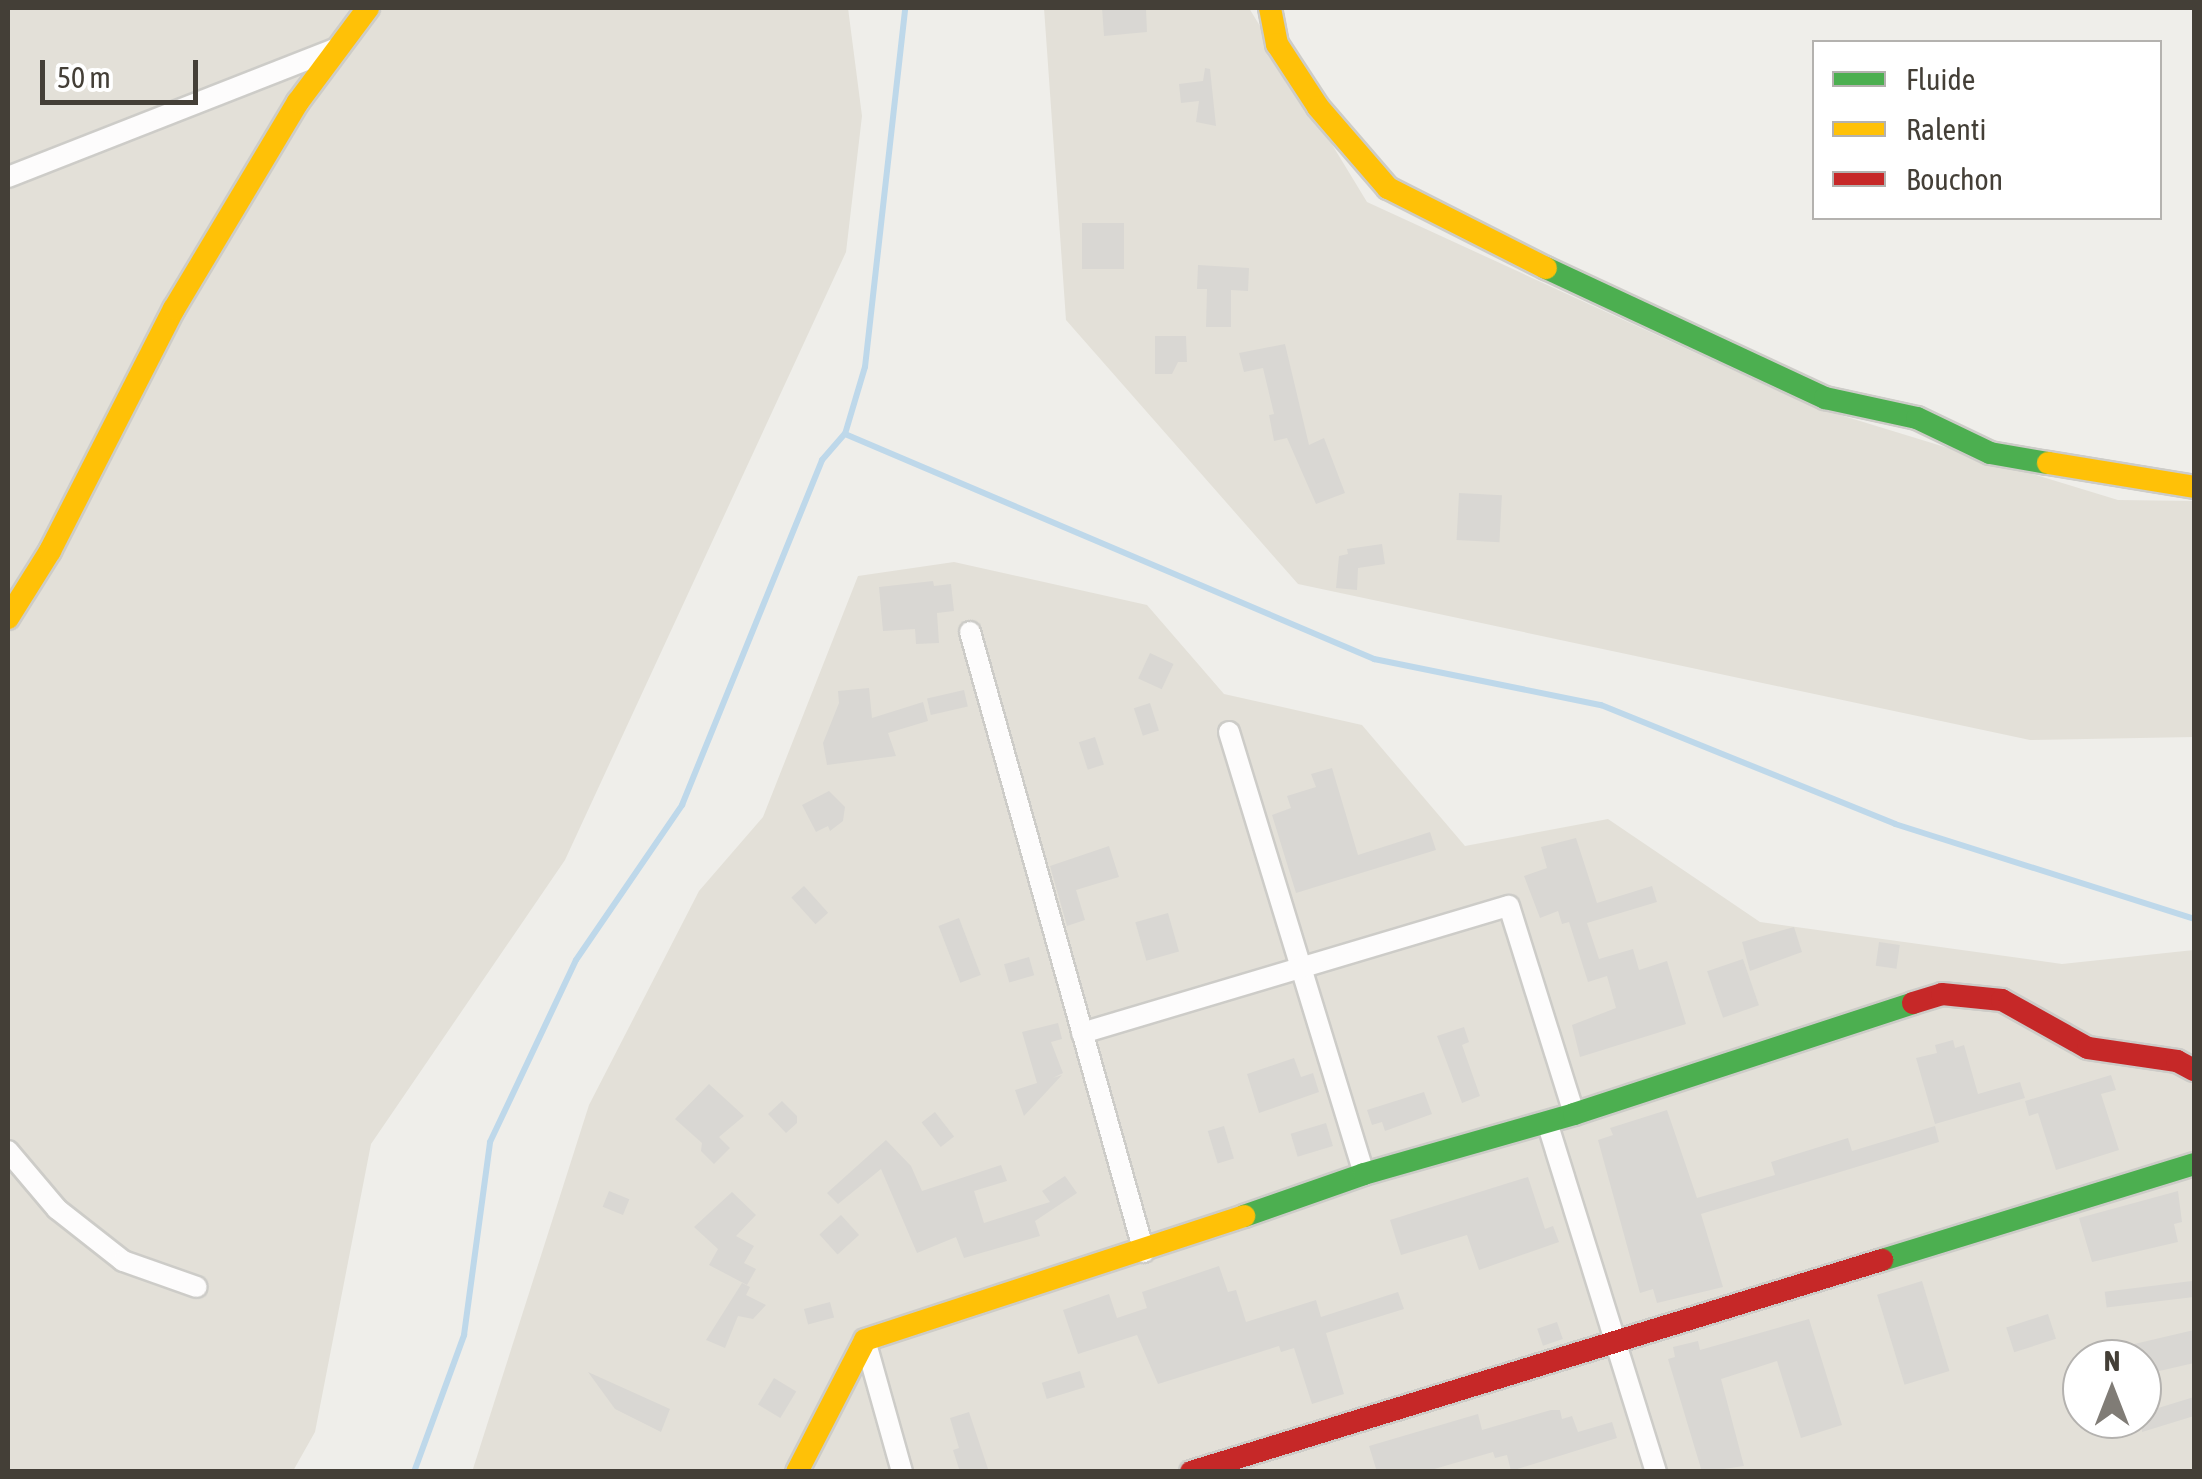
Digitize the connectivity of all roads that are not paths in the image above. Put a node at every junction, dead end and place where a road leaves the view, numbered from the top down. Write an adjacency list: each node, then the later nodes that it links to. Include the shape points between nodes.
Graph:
1 (368, 8): 3 (street)
2 (1270, 8): 5 (street, via 1277,44 1388,188 1824,398 1916,418 1990,454)
3 (339, 47): 4 (street); 6 (street, via 298,102 184,293)
4 (8, 177)
5 (2194, 486)
6 (8, 618)
7 (970, 632): 10 (street)
8 (1228, 732): 9 (street)
9 (1302, 968): 10 (street); 12 (street, via 1509,906); 16 (street)
10 (1082, 1033): 17 (street)
11 (2194, 1070): 12 (street, via 2176,1061 2088,1048 2002,1000 1942,994)
12 (1574, 1114): 13 (street)
13 (1547, 1122): 16 (street); 19 (street)
14 (8, 1151): 18 (street, via 58,1209 122,1261)
15 (2194, 1164): 19 (street)
16 (1364, 1174): 17 (street)
17 (1144, 1252): 20 (street)
18 (197, 1288)
19 (1614, 1338): 23 (street); 24 (street)
20 (865, 1340): 21 (street); 22 (street)
21 (797, 1472)
22 (902, 1472)
23 (1191, 1472)
24 (1656, 1472)

